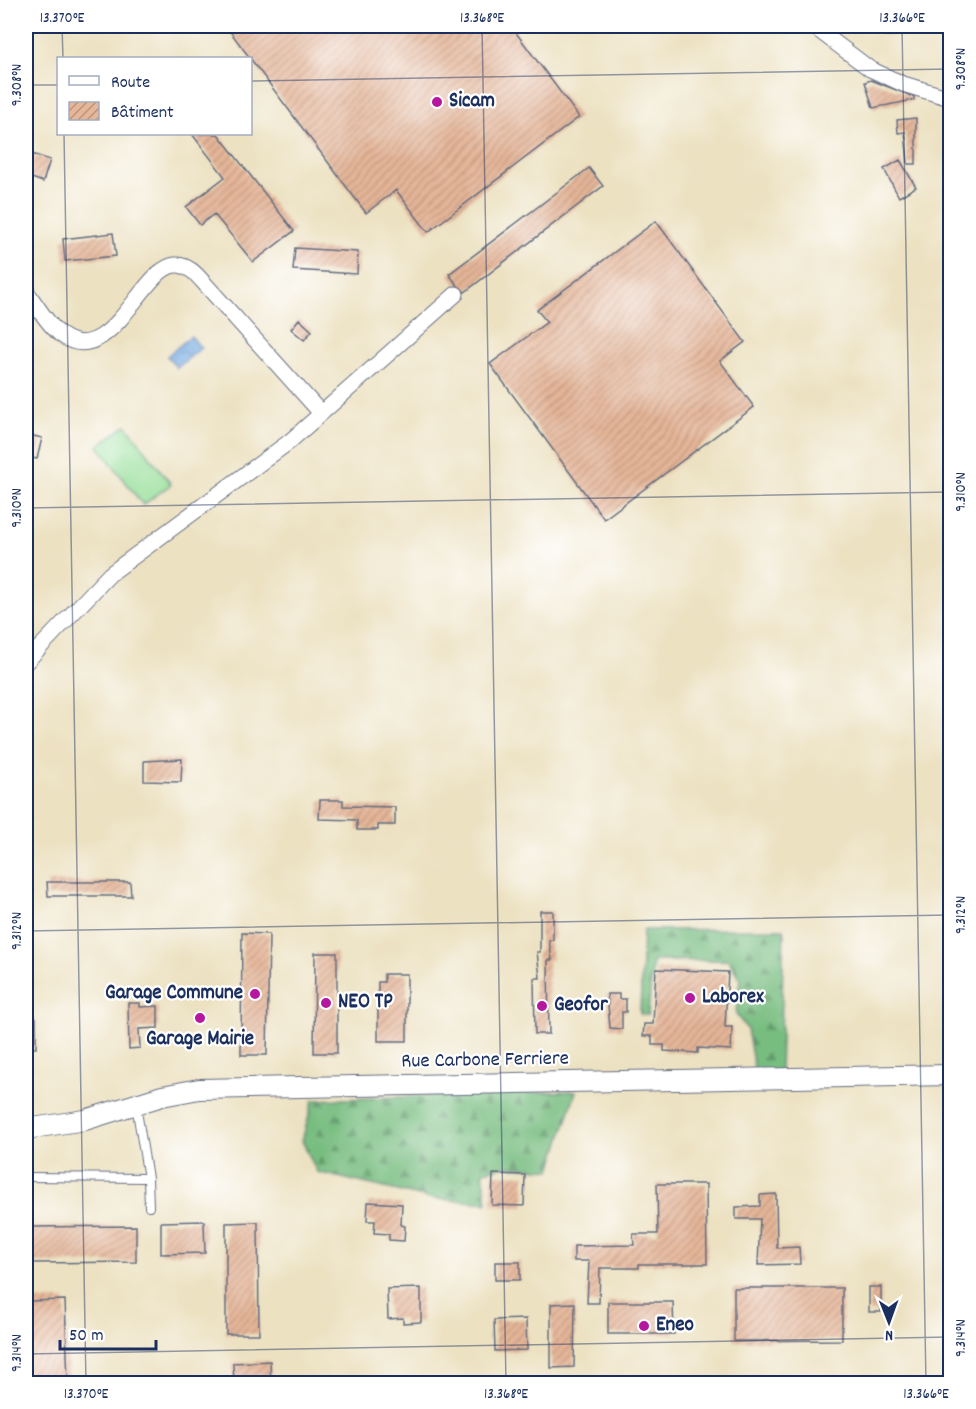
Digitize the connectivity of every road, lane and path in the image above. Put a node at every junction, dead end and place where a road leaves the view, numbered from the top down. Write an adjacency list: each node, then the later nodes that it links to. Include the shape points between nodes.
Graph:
1 (813, 26): 2 (street, via 870,69)
2 (951, 98)
3 (26, 291): 5 (street, via 60,335 87,342 115,325 162,272 173,265 184,266 205,284)
4 (456, 294): 5 (street)
5 (320, 412): 6 (street, via 289,442 110,574)
6 (26, 662)
7 (951, 1075): 8 (street, Rue Carbone Ferriere, via 229,1088 184,1091)
8 (136, 1104): 9 (street, Rue Carbone Ferriere, via 85,1120); 11 (lane)
9 (26, 1129)
10 (26, 1177): 11 (lane)
11 (148, 1178): 12 (lane)
12 (149, 1207)

